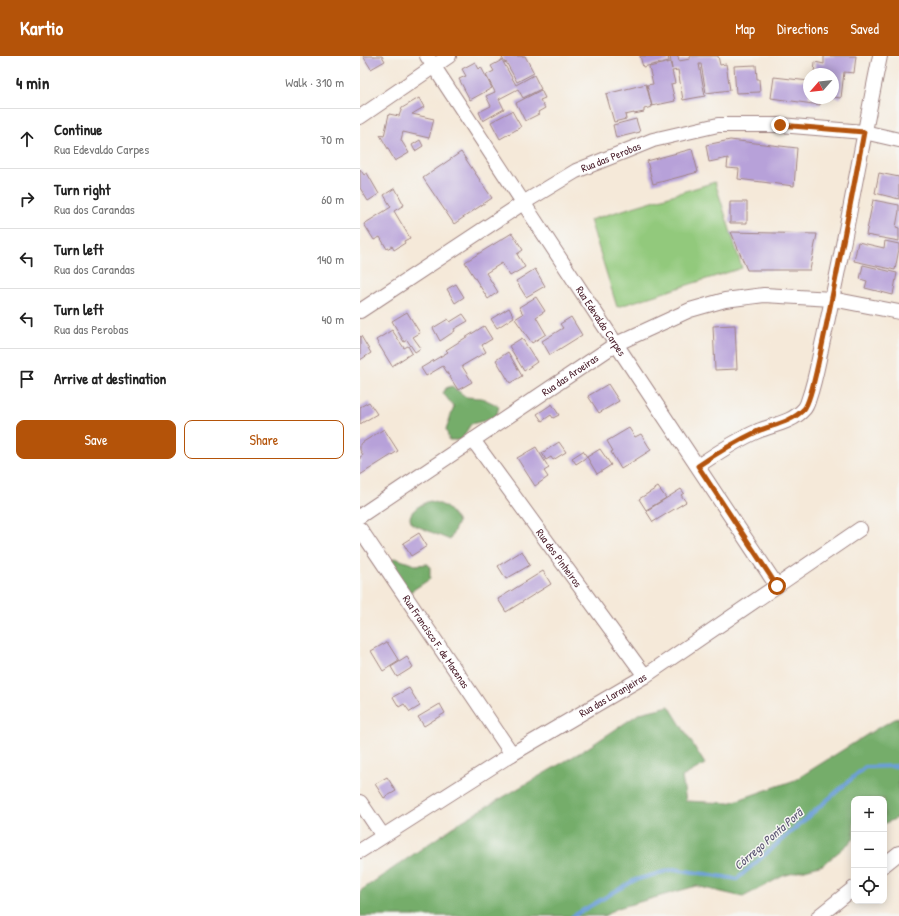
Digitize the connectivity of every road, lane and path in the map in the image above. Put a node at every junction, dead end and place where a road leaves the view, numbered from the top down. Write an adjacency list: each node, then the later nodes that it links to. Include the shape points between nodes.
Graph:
1 (449, 56): 3 (street)
2 (880, 56): 5 (street)
3 (431, 61): 4 (street); 7 (street, Rua Edevaldo Carpes)
4 (360, 117)
5 (864, 132): 6 (street, Rua das Perobas); 7 (street, Rua das Perobas, via 780,125 718,125 653,140 576,171); 8 (street)
6 (899, 140)
7 (523, 203): 9 (street, Rua das Perobas); 11 (street, Rua Edevaldo Carpes)
8 (832, 299): 10 (street, Rua das Aroeiras); 11 (street, Rua das Aroeiras, via 764,295 725,300 690,310); 13 (street, via 812,390 805,408 789,420 758,431)
9 (360, 311)
10 (899, 312)
11 (616, 344): 12 (street, Rua das Aroeiras); 13 (street, Rua Edevaldo Carpes)
12 (473, 440): 14 (street, Rua das Aroeiras); 18 (street, Rua dos Pinheiros)
13 (698, 466): 17 (street, Rua Edevaldo Carpes)
14 (360, 516)
15 (860, 528): 17 (street, Rua das Laranjeiras)
16 (360, 529): 19 (street, Rua Francisco F. de Macenas)
17 (777, 586): 18 (street, Rua das Laranjeiras)
18 (645, 676): 19 (street, Rua das Laranjeiras)
19 (512, 754): 21 (street, Rua das Laranjeiras)
20 (360, 802): 21 (street)
21 (383, 836): 22 (street, Rua das Laranjeiras)
22 (360, 852)
23 (899, 853): 24 (street)
24 (887, 863)
25 (851, 890): 26 (street)
26 (819, 916)

